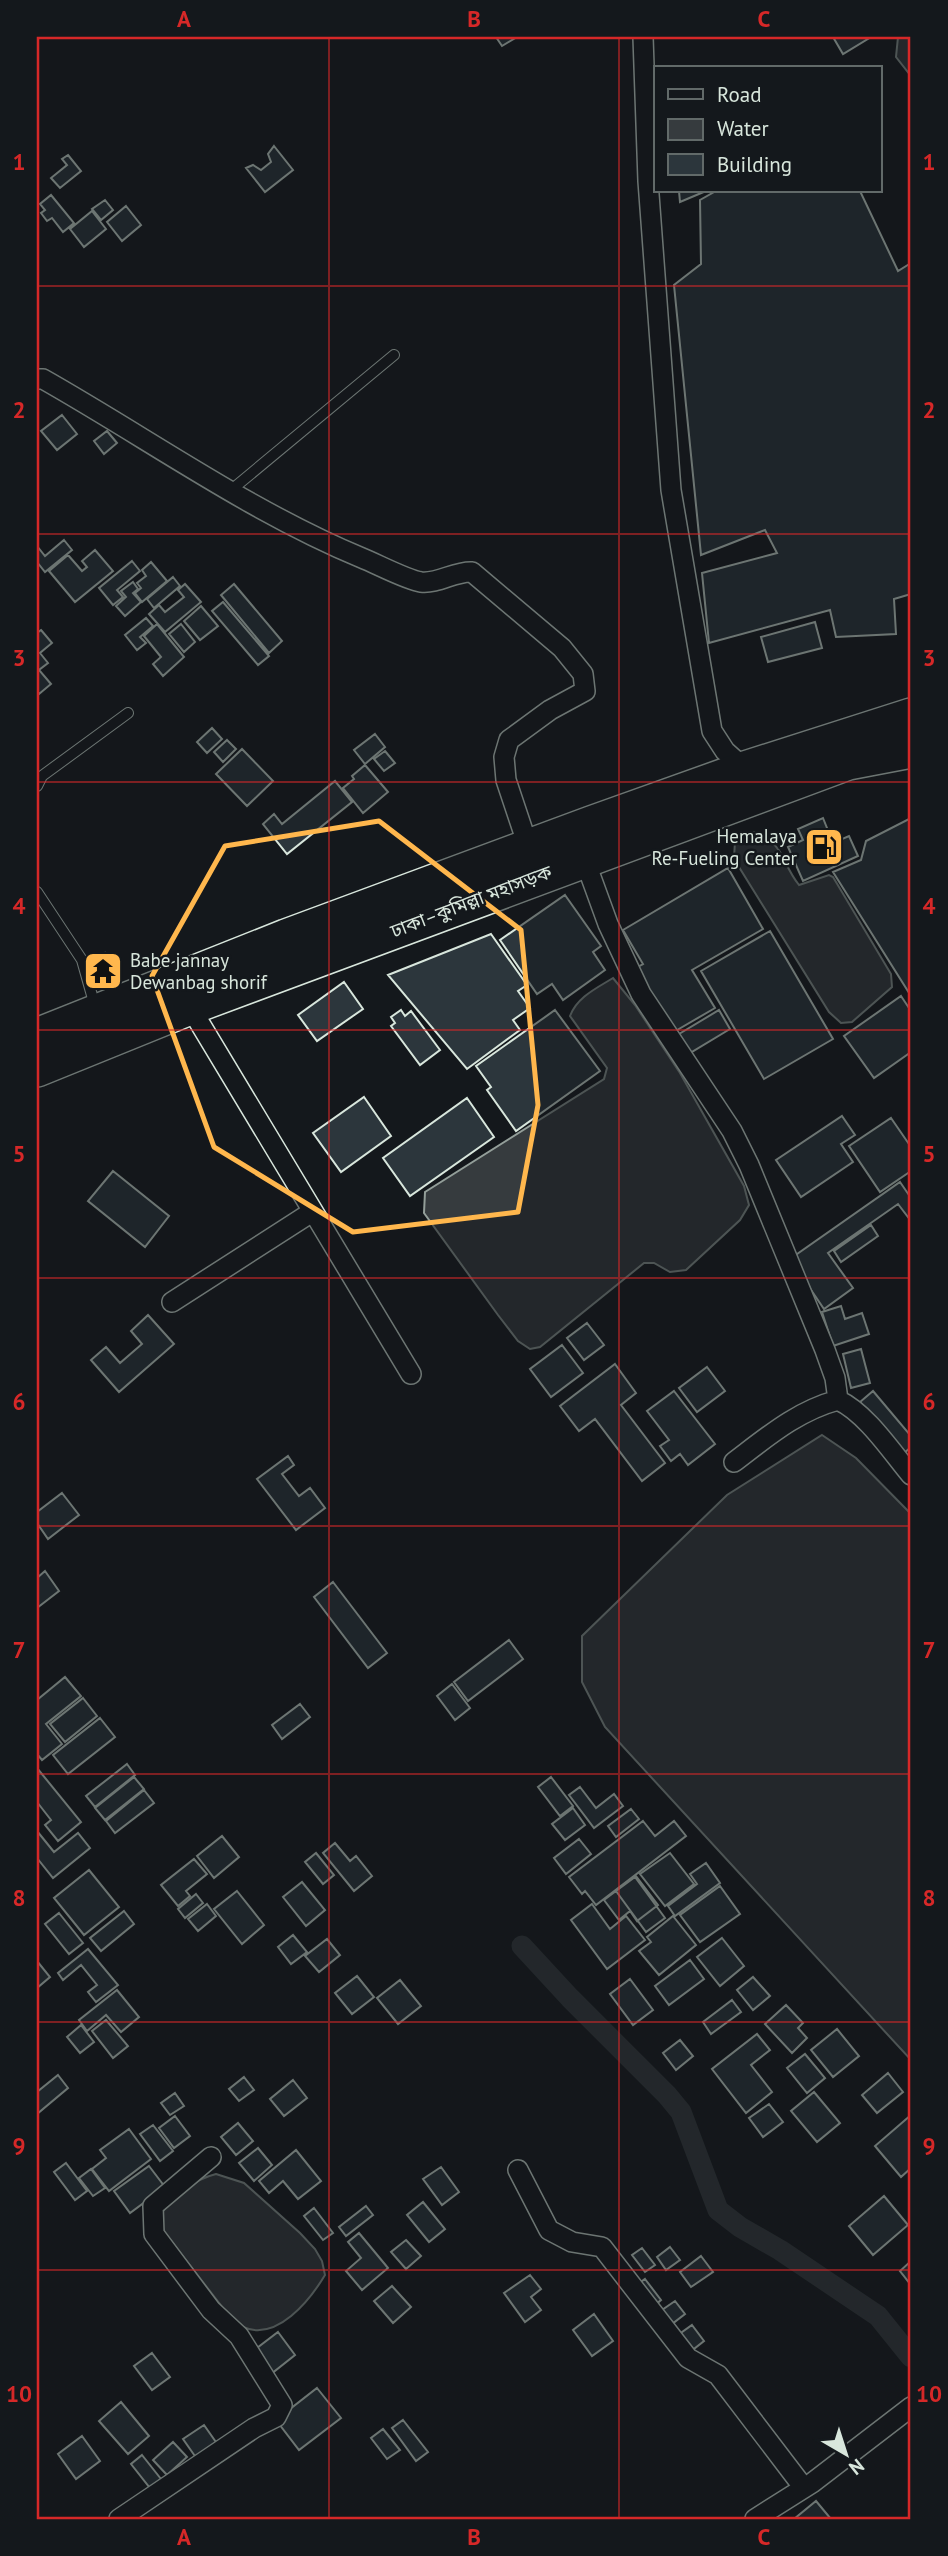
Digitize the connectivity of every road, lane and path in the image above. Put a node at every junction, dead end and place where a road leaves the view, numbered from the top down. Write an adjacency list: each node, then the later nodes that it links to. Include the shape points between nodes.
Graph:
1 (643, 37): 8 (street, via 648,181 671,491 712,731)
2 (394, 355): 4 (lane)
3 (37, 379): 4 (street, via 79,399)
4 (230, 491): 10 (street, via 342,550 422,582 472,572 573,661 583,674 585,691 509,740 504,757 506,780)
5 (128, 713): 9 (lane, via 42,776)
6 (911, 716): 8 (highway, ঢাকা–কুমিল্লা মহাসড়ক)
7 (911, 750): 11 (highway, ঢাকা–কুমিল্লা মহাসড়ক, via 848,762)
8 (745, 769): 10 (highway, ঢাকা–কুমিল্লা মহাসড়ক)
9 (37, 786)
10 (528, 849): 14 (highway, ঢাকা–কুমিল্লা মহাসড়ক, via 286,937)
11 (584, 858): 13 (highway, ঢাকা–কুমিল্লা মহাসড়ক); 20 (street, via 641,994 715,1102 749,1165 825,1350)
12 (37, 891): 14 (lane, via 82,960)
13 (190, 1007): 16 (highway, ঢাকা–কুমিল্লা মহাসড়ক); 17 (street)
14 (96, 1013): 15 (highway, ঢাকা–কুমিল্লা মহাসড়ক)
15 (37, 1037)
16 (37, 1069)
17 (312, 1212): 18 (street); 19 (street)
18 (172, 1302)
19 (411, 1374)
20 (838, 1400): 21 (street, via 788,1421); 22 (street, via 859,1414)
21 (734, 1462)
22 (911, 1475)
23 (211, 2157): 27 (street, via 153,2206 154,2234 211,2310 239,2336 282,2406 276,2417)
24 (518, 2169): 26 (street, via 549,2230 572,2242 602,2247 688,2358 718,2375)
25 (911, 2407): 26 (street)
26 (804, 2488): 28 (street)
27 (119, 2519)
28 (755, 2519)

